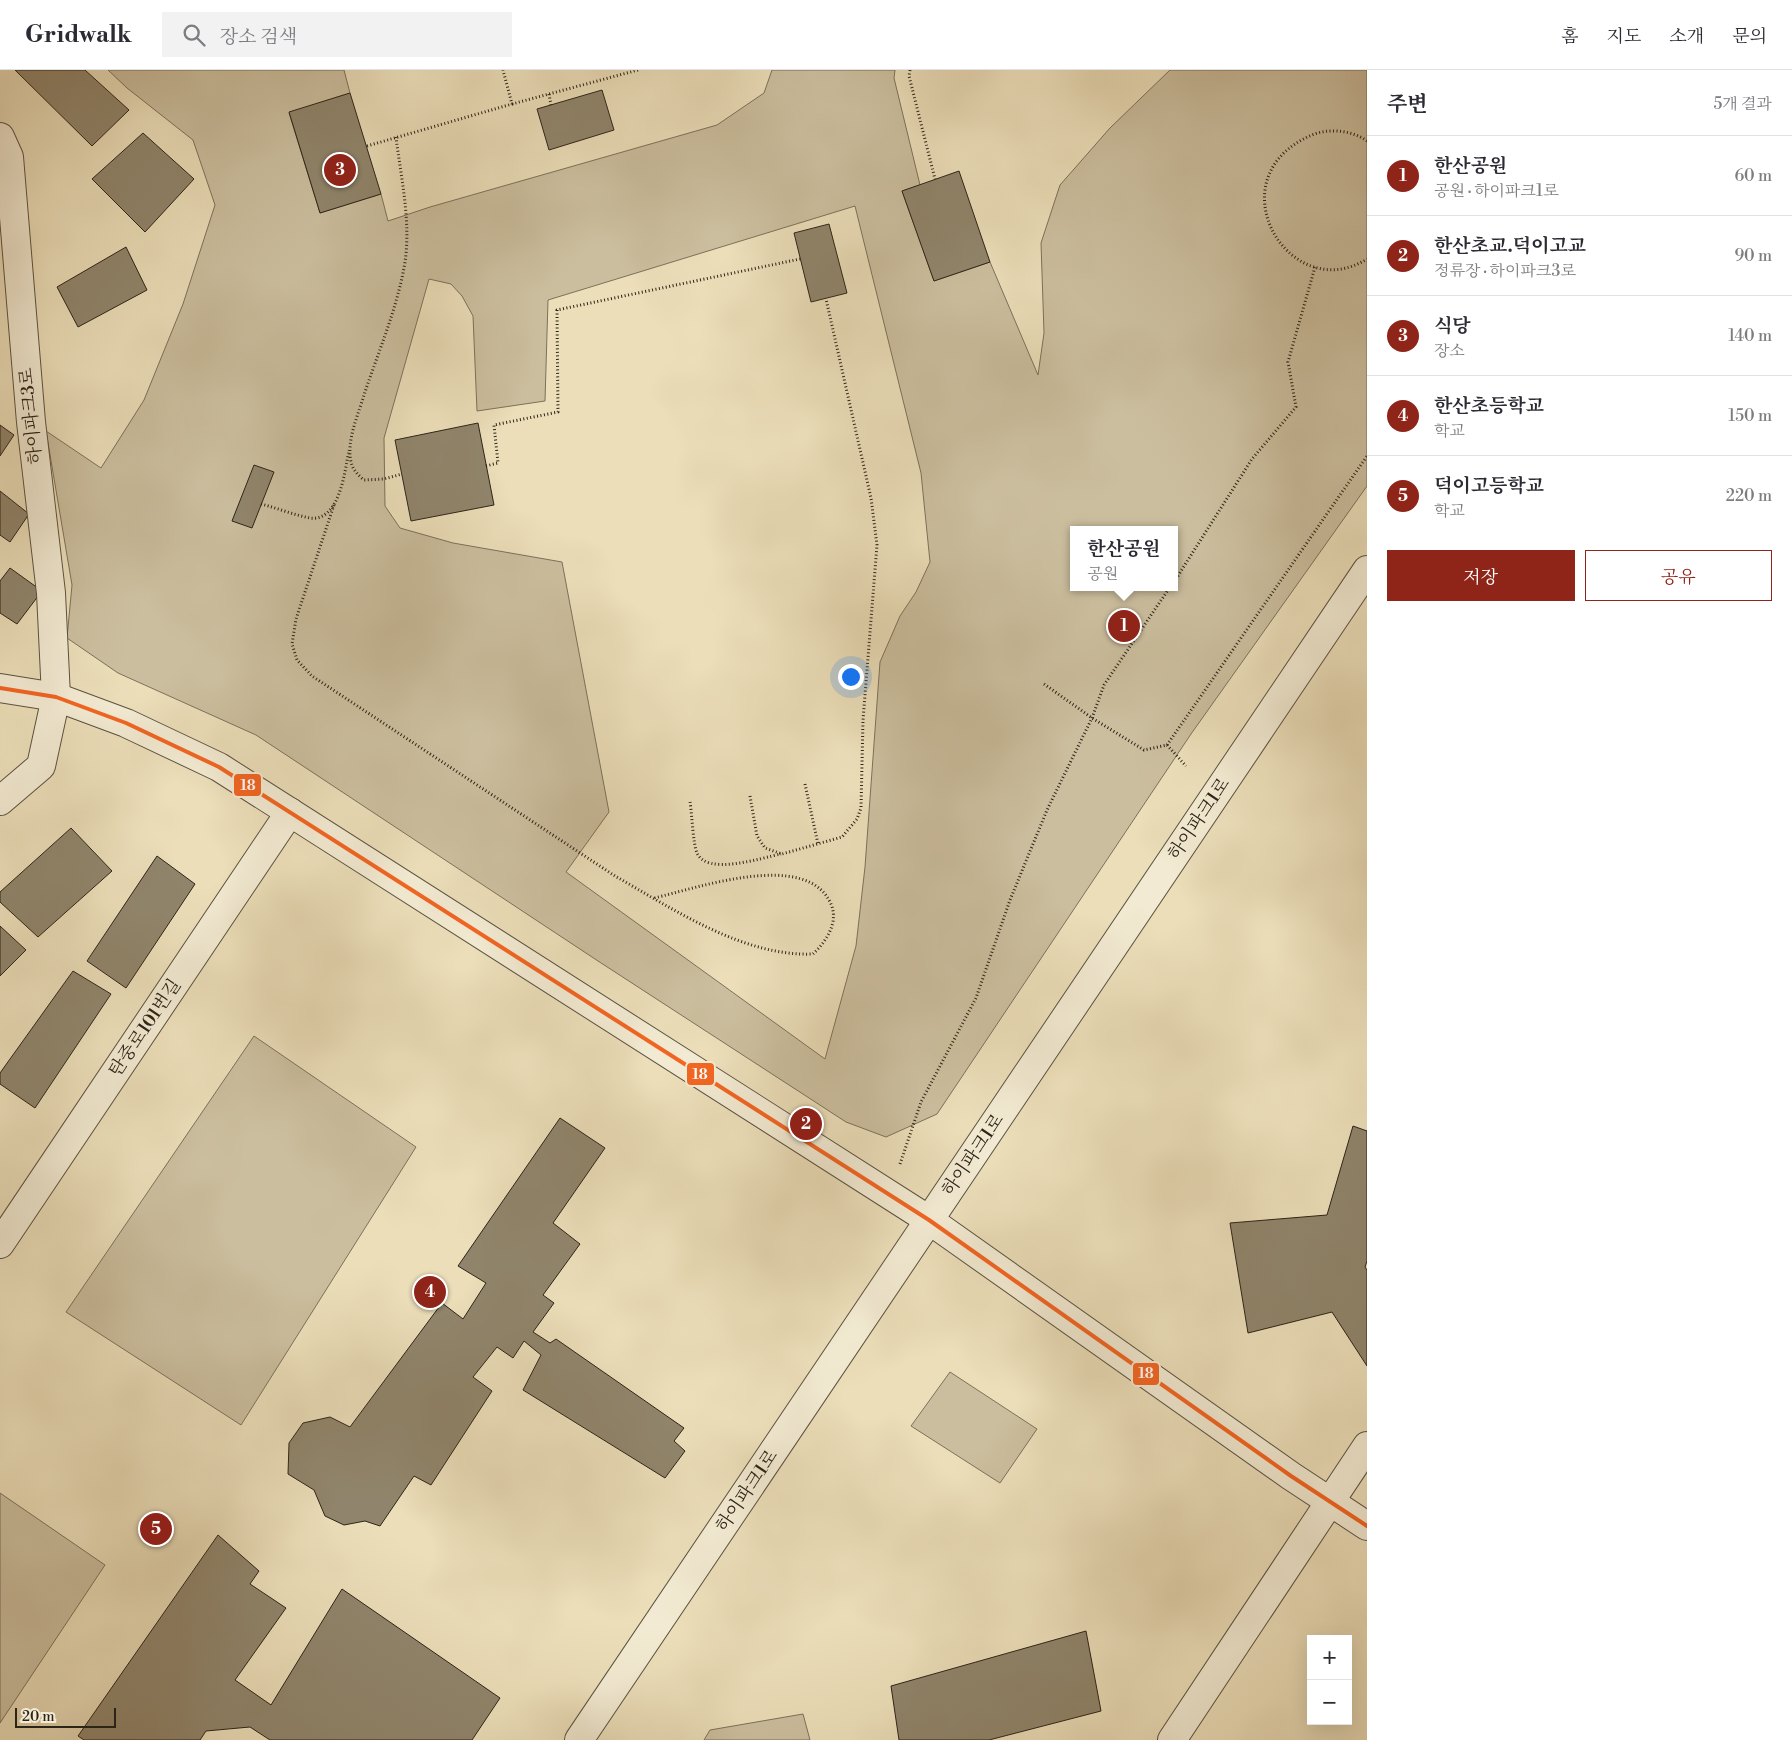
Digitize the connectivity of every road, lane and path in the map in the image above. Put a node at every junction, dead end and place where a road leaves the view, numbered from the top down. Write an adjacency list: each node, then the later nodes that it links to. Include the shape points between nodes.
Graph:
1 (503, 70): 5 (path)
2 (638, 70): 4 (path)
3 (910, 70): 11 (path)
4 (549, 94): 5 (path); 6 (path)
5 (512, 104): 8 (path)
6 (551, 105)
7 (0, 137): 27 (street, 하이파크3로, via 8,157 31,422 51,593)
8 (396, 137): 10 (path); 16 (path, via 406,215 405,260 400,287)
9 (1367, 140): 14 (path, via 1340,131 1318,132 1297,141 1280,156 1268,176 1264,198 1267,221 1277,242 1294,258)
10 (366, 146)
11 (935, 179)
12 (800, 259): 18 (path, via 557,310 558,412 494,425 498,464)
13 (1367, 260): 14 (path, via 1338,270)
14 (1315, 267): 23 (path, via 1288,362 1296,407 1252,459)
15 (826, 299): 36 (path, via 876,527 877,557 864,720 861,808 842,837)
16 (351, 442): 19 (path, via 350,462 364,480); 21 (path)
17 (1367, 456): 29 (path)
18 (486, 466)
19 (402, 474)
20 (261, 504): 21 (path, via 312,518 324,515)
21 (334, 505): 38 (path, via 296,619 292,644 297,660 312,676 615,876)
22 (1367, 570): 40 (street, 하이파크1로)
23 (1178, 576)
24 (1167, 591): 28 (path, via 1104,685)
25 (1044, 684): 28 (path)
26 (0, 688): 27 (street)
27 (56, 697): 33 (street, 하이파크3로, via 41,766); 35 (street, via 126,723 219,767)
28 (1092, 718): 29 (path, via 1144,750); 39 (path, via 1047,810 1010,900 976,998 921,1102)
29 (1167, 745): 30 (path)
30 (1186, 766)
31 (805, 784): 36 (path)
32 (750, 796): 37 (path, via 757,836 765,848)
33 (0, 802)
34 (690, 802): 37 (path, via 697,853 706,862 717,866)
35 (290, 812): 40 (street); 41 (street, 탄중로101번길)
36 (818, 844): 37 (path)
37 (782, 854)
38 (654, 898): 38 (path, via 722,933 759,948 790,955 813,954 825,944 832,928 834,909 827,895 816,884 800,877 741,878)
39 (898, 1169)
40 (929, 1220): 43 (street); 45 (street, 하이파크1로)
41 (0, 1244)
42 (1367, 1446): 43 (street)
43 (1331, 1502): 44 (street); 46 (street)
44 (1367, 1526)
45 (579, 1740)
46 (1172, 1740)

